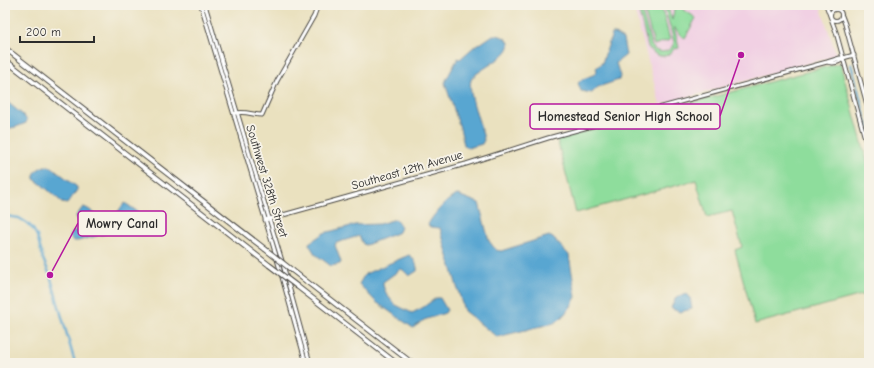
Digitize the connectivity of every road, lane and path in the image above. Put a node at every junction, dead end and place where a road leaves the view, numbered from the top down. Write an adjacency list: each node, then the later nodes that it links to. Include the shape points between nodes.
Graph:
1 (201, 5): 14 (street, Southwest 328th Street)
2 (206, 5): 14 (street, Southwest 328th Street)
3 (318, 5): 14 (street, via 277,81 262,115 244,112)
4 (826, 5): 8 (street)
5 (837, 5): 6 (street)
6 (839, 10): 7 (street); 8 (street, via 833,10)
7 (842, 16): 8 (street, via 837,20); 10 (street)
8 (831, 17): 11 (street)
9 (5, 48): 20 (highway, bridge)
10 (854, 55): 11 (street, Southeast 12th Avenue); 13 (street)
11 (843, 58): 15 (street); 16 (street, Southeast 12th Avenue)
12 (5, 60): 19 (highway, bridge)
13 (869, 112)
14 (235, 114): 16 (street, Southwest 328th Street)
15 (869, 153)
16 (267, 219): 17 (street, Southwest 328th Street); 18 (street, Southwest 328th Street, via 282,261)
17 (306, 363)
18 (310, 363)
19 (396, 363)
20 (412, 363)

